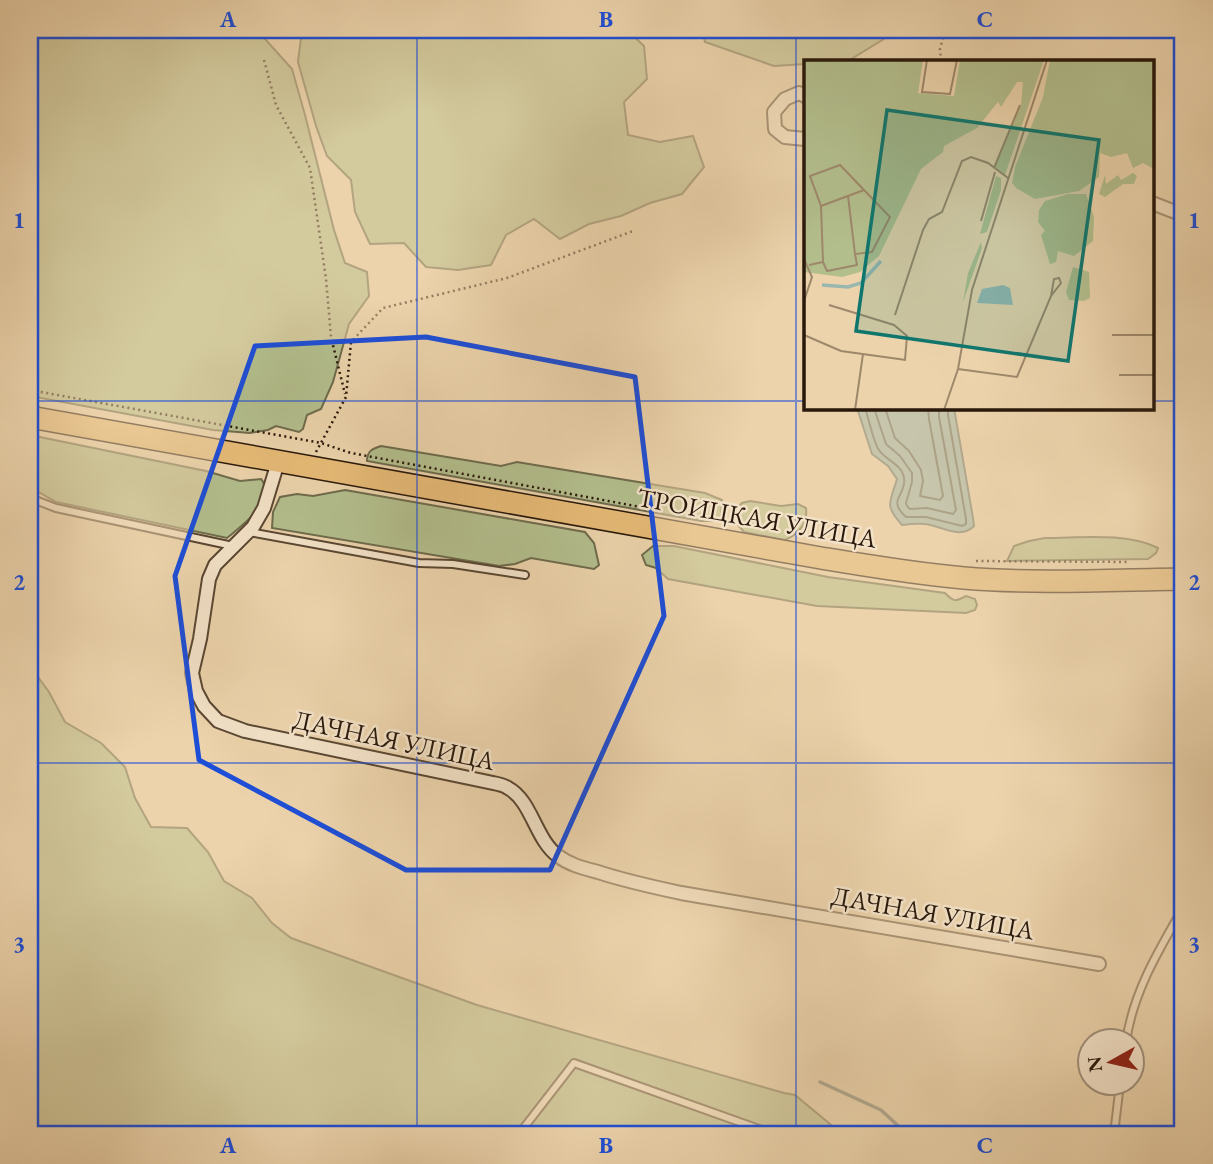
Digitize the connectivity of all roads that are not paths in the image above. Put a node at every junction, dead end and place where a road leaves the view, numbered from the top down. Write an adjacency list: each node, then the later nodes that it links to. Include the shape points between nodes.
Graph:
1 (804, 96): 2 (street, via 785,99 774,112 775,129 785,138)
2 (804, 139)
3 (1154, 204): 4 (street)
4 (1183, 215)
5 (30, 417): 6 (main road, ТРОИЦКАЯ УЛИЦА)
6 (278, 462): 8 (street, ДАЧНАЯ УЛИЦА, via 264,508); 11 (main road, ТРОИЦКАЯ УЛИЦА, via 903,571 1024,580)
7 (30, 498): 9 (lane, via 56,508)
8 (249, 532): 9 (street, ДАЧНАЯ УЛИЦА); 10 (lane, via 419,563)
9 (235, 546): 13 (street, ДАЧНАЯ УЛИЦА, via 215,565 209,579 192,673 204,706 218,721 245,731 508,788 556,855 572,865 622,880)
10 (525, 575)
11 (1183, 579)
12 (1183, 908): 14 (lane, via 1137,995)
13 (1099, 964)
14 (1129, 1028)
15 (1118, 1098): 18 (lane)
16 (519, 1134): 17 (lane, via 574,1063)
17 (773, 1134)
18 (1114, 1134)

